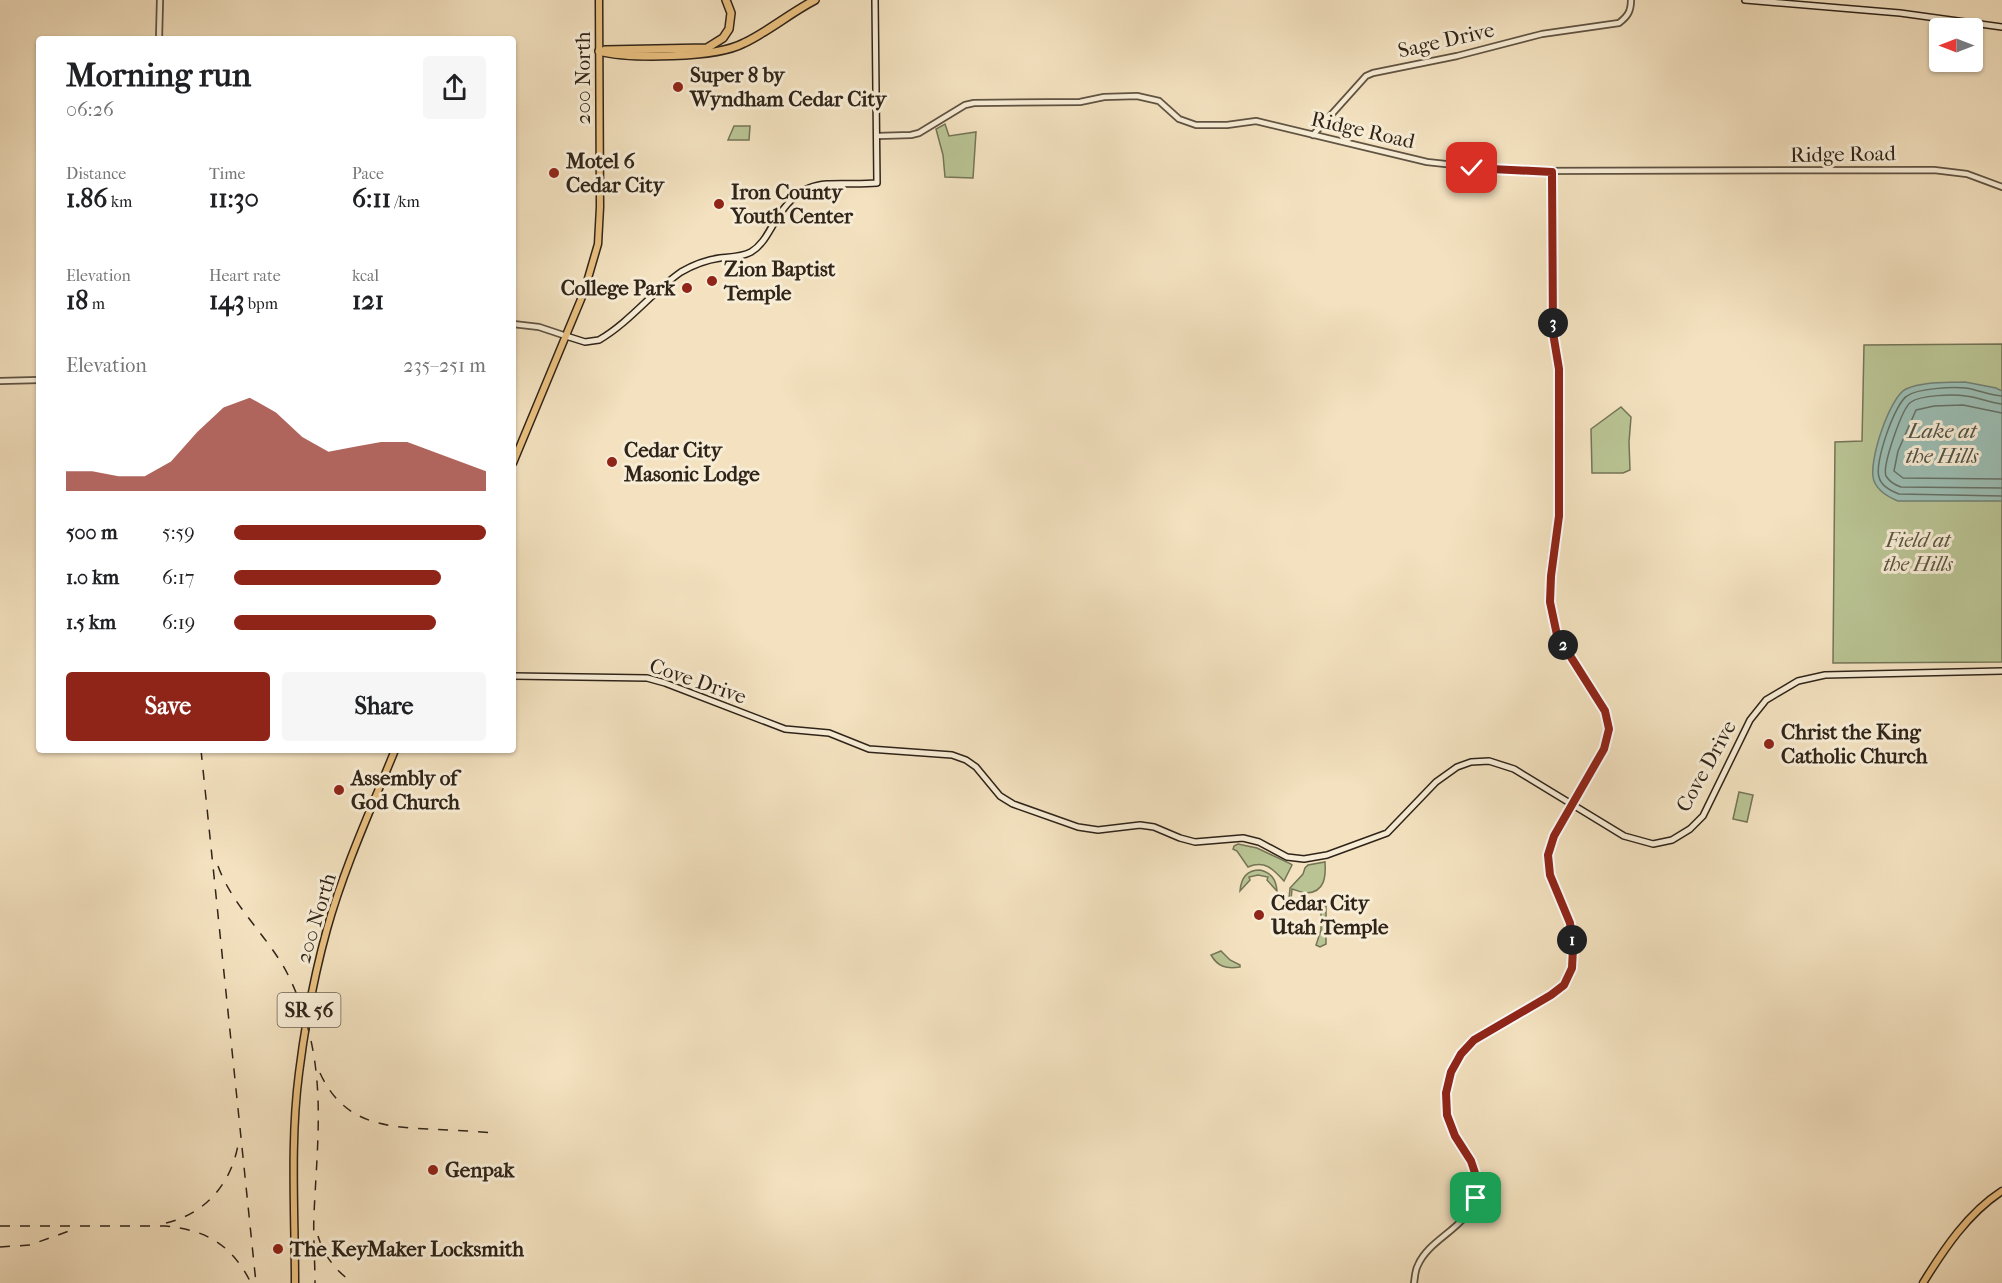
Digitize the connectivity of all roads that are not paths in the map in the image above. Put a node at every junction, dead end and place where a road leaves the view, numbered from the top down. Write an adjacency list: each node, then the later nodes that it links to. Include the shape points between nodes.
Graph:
1 (160, 0): 9 (street)
2 (599, 0): 10 (main road, 200 North)
3 (726, 0): 10 (highway, via 731,13 729,28 723,38 707,48)
4 (815, 0): 10 (highway, via 752,39 723,51 616,55)
5 (875, 0): 12 (main road)
6 (1631, 0): 11 (street, Sage Drive, via 1631,10 1619,23 1542,34 1366,76)
7 (1745, 0): 8 (main road, via 1900,13)
8 (2002, 27)
9 (159, 36)
10 (599, 51): 16 (main road, 200 North, via 600,229 589,278)
11 (1313, 135): 12 (street, Ridge Road, via 1256,121 1196,125 1187,123 1159,101 1137,96 1080,102 974,103 920,133); 13 (street, Ridge Road, via 1428,162)
12 (877, 136): 16 (main road, via 877,183 823,184 805,189 784,207 765,239 749,253 693,266 606,336 585,342)
13 (1552, 172): 14 (street, Ridge Road, via 1934,170 1967,174); 23 (street, via 1559,516 1550,602 1557,635 1605,711 1609,729 1604,749)
14 (2002, 187)
15 (516, 324): 16 (street)
16 (566, 336): 19 (main road, 200 North)
17 (36, 380): 18 (street)
18 (0, 381)
19 (516, 456)
20 (2002, 671): 23 (main road, Cove Drive, via 1825,675 1798,681 1766,700 1750,720 1703,816 1672,840 1638,842)
21 (516, 676): 23 (main road, Cove Drive, via 647,678 785,729 834,735 869,749 952,754 976,767 1000,796 1012,804 1078,827 1098,830 1140,825 1190,841 1243,838 1299,859 1322,856 1387,833 1436,782 1457,766 1471,762 1514,769)
22 (394, 753): 25 (main road, 200 North / SR 56, via 346,873 314,982 294,1137)
23 (1572, 805): 26 (street, via 1548,855 1550,875 1570,923 1572,968 1564,985 1551,995 1474,1040 1451,1072 1446,1093 1447,1115 1471,1161 1477,1179 1476,1198 1464,1220 1426,1252 1417,1266)
24 (2002, 1191): 27 (main road, via 1970,1218)
25 (295, 1283)
26 (1414, 1283)
27 (1923, 1283)

